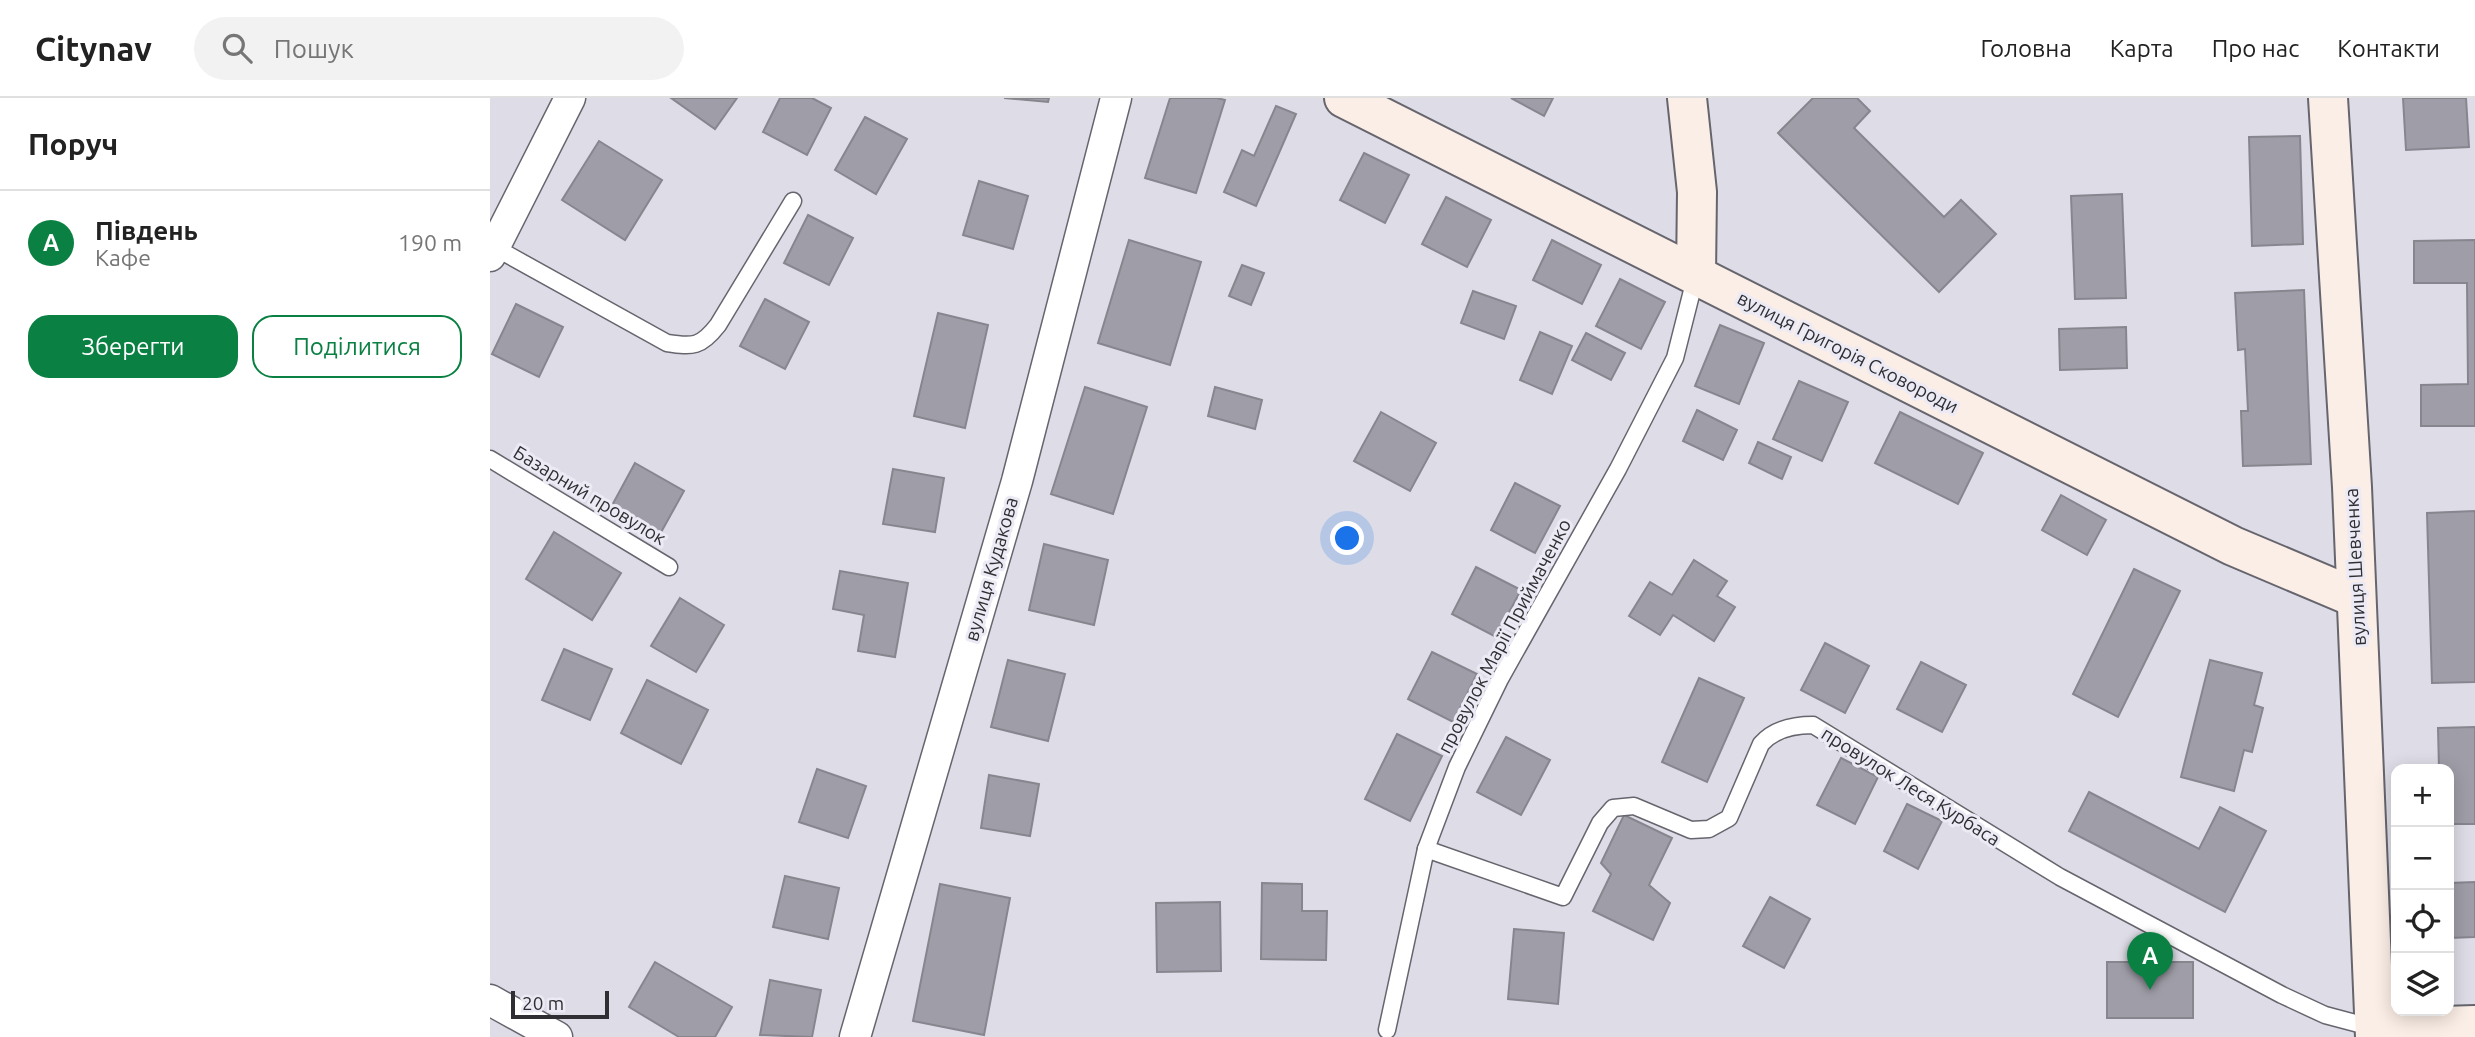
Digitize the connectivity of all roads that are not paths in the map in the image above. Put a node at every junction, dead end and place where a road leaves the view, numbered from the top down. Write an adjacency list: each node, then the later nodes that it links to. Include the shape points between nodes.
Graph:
1 (570, 98): 7 (street)
2 (1116, 98): 18 (street, вулиця Кудакова, via 1017,481)
3 (1344, 98): 8 (street, вулиця Григорія Сковороди)
4 (1687, 98): 8 (street, via 1696,192)
5 (2328, 98): 11 (street, вулиця Шевченка)
6 (793, 201): 7 (lane, via 718,325 708,338 692,346 667,343)
7 (492, 251)
8 (1696, 275): 11 (street, вулиця Григорія Сковороди, via 2233,546); 12 (lane, провулок Марії Приймаченко, via 1675,358 1500,679 1457,767)
9 (490, 459): 10 (lane, Базарний провулок)
10 (669, 567)
11 (2357, 598): 16 (street, вулиця Шевченка)
12 (1426, 849): 15 (lane, провулок Марії Приймаченко); 16 (lane, провулок Леся Курбаса, via 1563,897 1600,823 1614,808 1634,806 1691,830 1709,829 1729,818 1769,734 1797,725 1813,726 2060,877 2283,995)
13 (490, 1000): 17 (street)
14 (2475, 1025): 16 (street, провулок Леся Курбаса)
15 (1387, 1030)
16 (2375, 1033)
17 (557, 1037)
18 (855, 1037)

